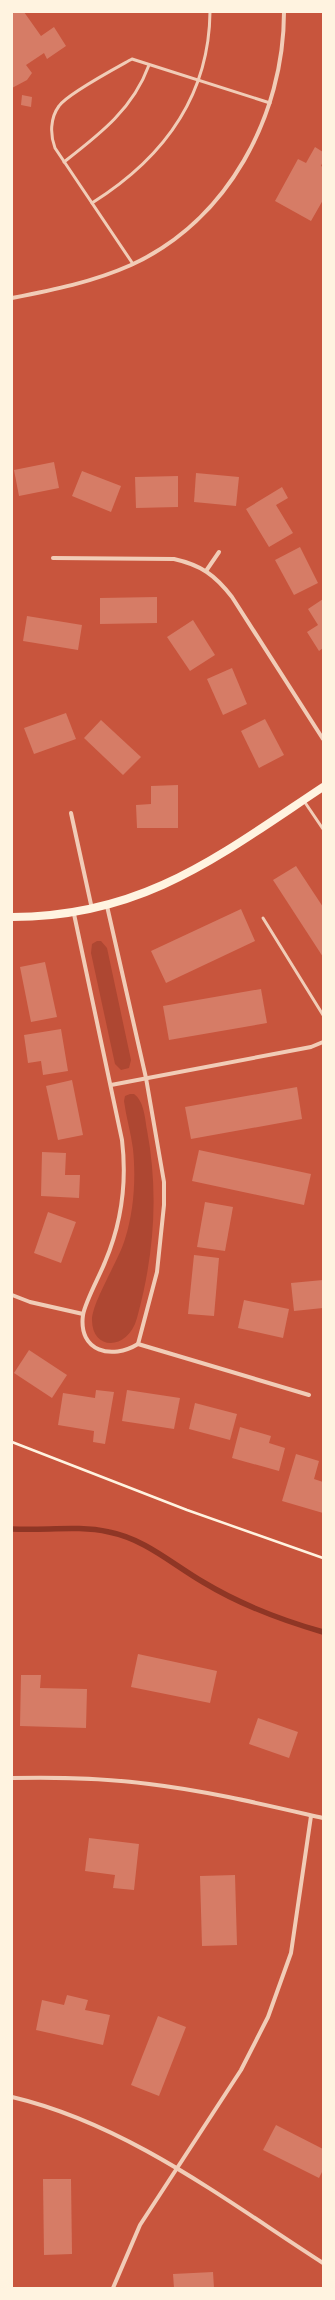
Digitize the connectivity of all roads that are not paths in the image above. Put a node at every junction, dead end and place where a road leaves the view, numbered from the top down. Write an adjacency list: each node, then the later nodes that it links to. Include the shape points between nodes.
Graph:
1 (210, 12): 4 (lane, via 208,40)
2 (284, 12): 5 (street, via 282,52)
3 (149, 65): 4 (lane); 6 (lane, via 138,90 122,112 105,130); 6 (lane, via 132,59 59,106 52,124 52,136 55,148)
4 (197, 80): 5 (lane); 7 (lane, via 184,113 156,152 124,181)
5 (270, 103): 8 (street, via 245,161 218,198 176,238)
6 (64, 162): 7 (lane)
7 (92, 204): 8 (lane)
8 (133, 264): 9 (street, via 89,281)
9 (12, 298)
10 (219, 552): 12 (street)
11 (53, 558): 12 (street, via 174,559 192,563)
12 (206, 571): 13 (street, via 232,596)
13 (323, 739)
14 (323, 787): 15 (main road)
15 (303, 800): 17 (lane); 18 (main road, via 186,875)
16 (71, 813): 19 (street)
17 (323, 829)
18 (107, 906): 19 (main road); 25 (street)
19 (92, 910): 20 (main road)
20 (74, 914): 21 (main road); 26 (street)
21 (12, 917)
22 (262, 918): 23 (lane)
23 (323, 1015)
24 (323, 1042): 25 (street, via 311,1047)
25 (146, 1078): 26 (street); 29 (street, via 161,1159 164,1205 157,1272)
26 (111, 1085): 28 (street, via 124,1157 123,1196 114,1240)
27 (12, 1295): 28 (street, via 30,1302)
28 (83, 1314): 29 (street, via 85,1334 90,1343 102,1351 121,1352)
29 (138, 1344): 30 (street)
30 (309, 1395)
31 (12, 1778): 32 (street, via 42,1777 148,1784 210,1793)
32 (311, 1816): 33 (street); 35 (street, via 291,1953 279,1988 258,2040)
33 (323, 1818)
34 (12, 2097): 35 (street, via 62,2111 88,2122)
35 (177, 2169): 36 (street); 37 (street, via 140,2225)
36 (323, 2262)
37 (113, 2288)

